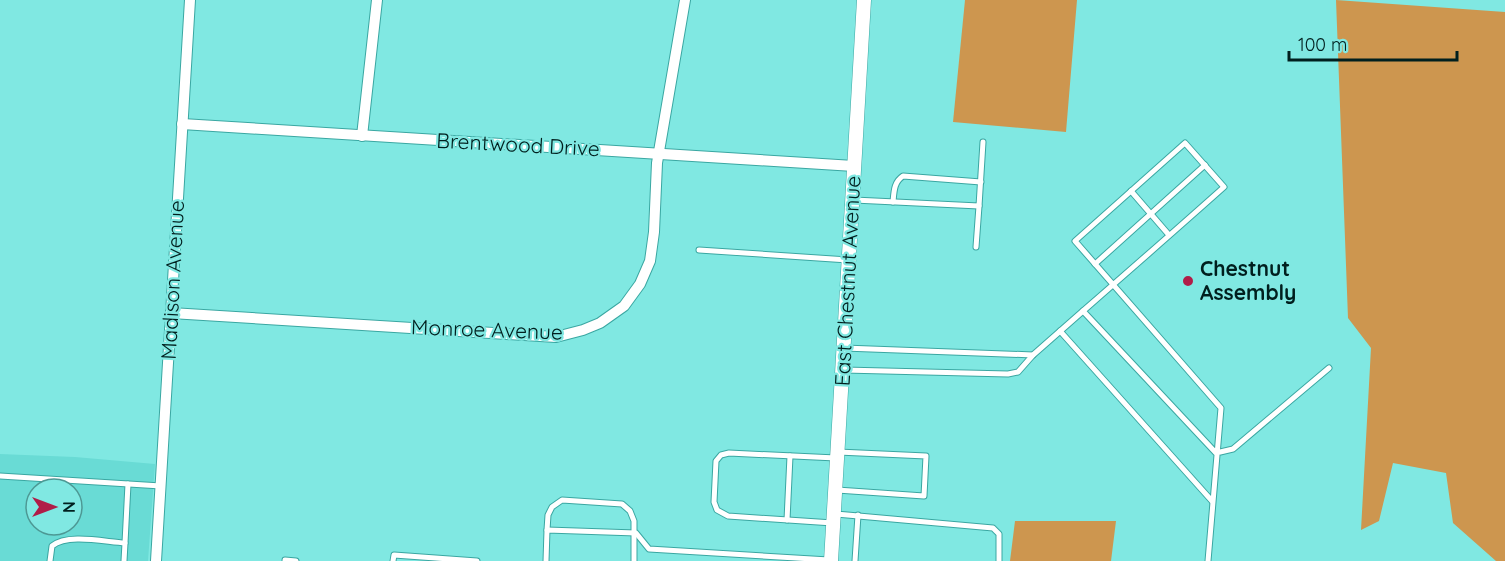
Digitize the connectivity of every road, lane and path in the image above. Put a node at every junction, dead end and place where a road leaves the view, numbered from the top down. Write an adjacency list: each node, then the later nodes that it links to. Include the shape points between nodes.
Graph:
1 (190, 0): 5 (street, Madison Avenue)
2 (377, 0): 6 (street)
3 (685, 0): 8 (street, Monroe Avenue)
4 (864, 0): 10 (street, East Chestnut Avenue)
5 (182, 124): 6 (street, Brentwood Drive); 24 (street, Madison Avenue)
6 (362, 135): 8 (street, Brentwood Drive)
7 (983, 142): 11 (lane)
8 (659, 153): 10 (street, Brentwood Drive); 24 (street, Monroe Avenue, via 650,261 624,306 583,330 556,337)
9 (1205, 165): 12 (lane, via 1185,143); 16 (lane); 17 (lane, via 1224,187)
10 (854, 166): 13 (street, East Chestnut Avenue)
11 (981, 182): 14 (lane, via 903,176 894,188); 15 (lane)
12 (1131, 191): 16 (lane); 21 (lane, via 1075,242)
13 (852, 200): 14 (lane); 20 (street, East Chestnut Avenue)
14 (893, 202): 15 (lane)
15 (980, 206): 18 (lane)
16 (1151, 214): 17 (lane); 21 (lane)
17 (1169, 236): 22 (lane)
18 (976, 247)
19 (699, 250): 20 (lane)
20 (849, 260): 26 (street, East Chestnut Avenue)
21 (1095, 264): 22 (lane)
22 (1113, 285): 23 (lane); 30 (lane, via 1221,408)
23 (1083, 311): 25 (lane); 30 (lane)
24 (171, 313): 35 (street, Madison Avenue)
25 (1060, 331): 27 (lane); 37 (lane)
26 (844, 348): 27 (lane); 29 (street, East Chestnut Avenue)
27 (1033, 355): 29 (lane, via 1018,372 1003,375)
28 (1329, 368): 30 (lane, via 1233,449)
29 (843, 370): 31 (street, East Chestnut Avenue)
30 (1216, 453): 37 (lane)
31 (838, 455): 32 (lane); 36 (street, East Chestnut Avenue); 36 (lane, via 927,456 924,496)
32 (790, 456): 40 (lane); 40 (lane, via 721,455 716,461 714,502 717,510 728,516)
33 (0, 476): 34 (lane)
34 (128, 484): 35 (lane); 43 (lane)
35 (161, 486): 47 (street, Madison Avenue)
36 (835, 490): 39 (street, East Chestnut Avenue)
37 (1212, 501): 56 (lane)
38 (858, 516): 39 (lane); 54 (lane); 55 (lane, via 993,528 999,534)
39 (833, 519): 40 (lane); 53 (street, East Chestnut Avenue)
40 (787, 520)
41 (548, 530): 42 (lane); 42 (lane, via 548,515 562,500 622,504 630,511); 51 (lane)
42 (636, 533): 52 (lane); 53 (lane, via 650,549)
43 (125, 543): 45 (lane, via 57,541 52,546); 46 (lane)
44 (285, 560): 48 (lane)
45 (50, 561)
46 (124, 561)
47 (156, 561)
48 (296, 561)
49 (393, 561): 50 (lane, via 394,555)
50 (477, 561)
51 (546, 561)
52 (634, 561)
53 (831, 561)
54 (855, 561)
55 (999, 561)
56 (1208, 561)

